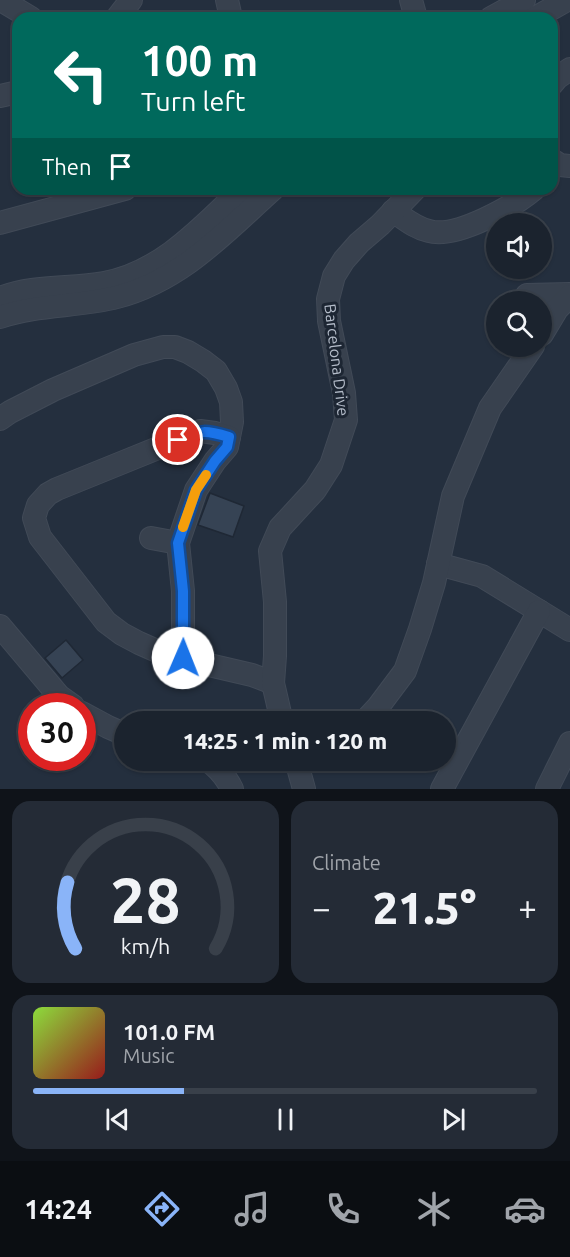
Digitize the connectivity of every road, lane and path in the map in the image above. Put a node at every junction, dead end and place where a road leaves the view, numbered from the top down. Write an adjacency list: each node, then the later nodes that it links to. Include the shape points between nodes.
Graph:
1 (2, 0): 5 (street)
2 (131, 0): 6 (street)
3 (524, 0): 7 (street)
4 (567, 0): 8 (street)
5 (21, 12)
6 (122, 12)
7 (502, 12)
8 (546, 12)
9 (103, 195): 15 (street)
10 (236, 195): 18 (street, via 188,241 127,276)
11 (266, 195): 19 (street, via 197,258 157,282 118,297)
12 (409, 195): 14 (street, Barcelona Drive)
13 (526, 195): 14 (street, via 476,223 440,232 416,226)
14 (393, 211): 31 (street, Barcelona Drive, via 344,260 334,276 328,299 346,420 331,465 315,490 280,528 270,551 275,602)
15 (0, 223)
16 (552, 295): 17 (street)
17 (570, 295): 20 (street)
18 (0, 298)
19 (0, 317)
20 (552, 317)
21 (525, 357): 26 (street, via 490,408 453,496)
22 (0, 419): 23 (street, via 53,390 134,355 175,347 188,351 216,371 231,402)
23 (229, 437): 25 (street, via 227,447 196,490); 30 (street, via 200,431 69,483 48,494 38,505 34,518 40,537 106,622 139,643)
24 (151, 538): 25 (street)
25 (178, 543): 30 (street)
26 (438, 564): 27 (street, via 482,576); 34 (street, via 405,671)
27 (539, 611): 29 (street); 40 (street)
28 (0, 626): 32 (street)
29 (570, 630)
30 (183, 658): 31 (street)
31 (273, 683): 33 (street, Barcelona Drive)
32 (56, 693)
33 (279, 711)
34 (374, 711)
35 (96, 721): 36 (street)
36 (114, 730)
37 (570, 743): 41 (street)
38 (220, 771): 39 (street)
39 (232, 789)
40 (442, 789)
41 (547, 789)

